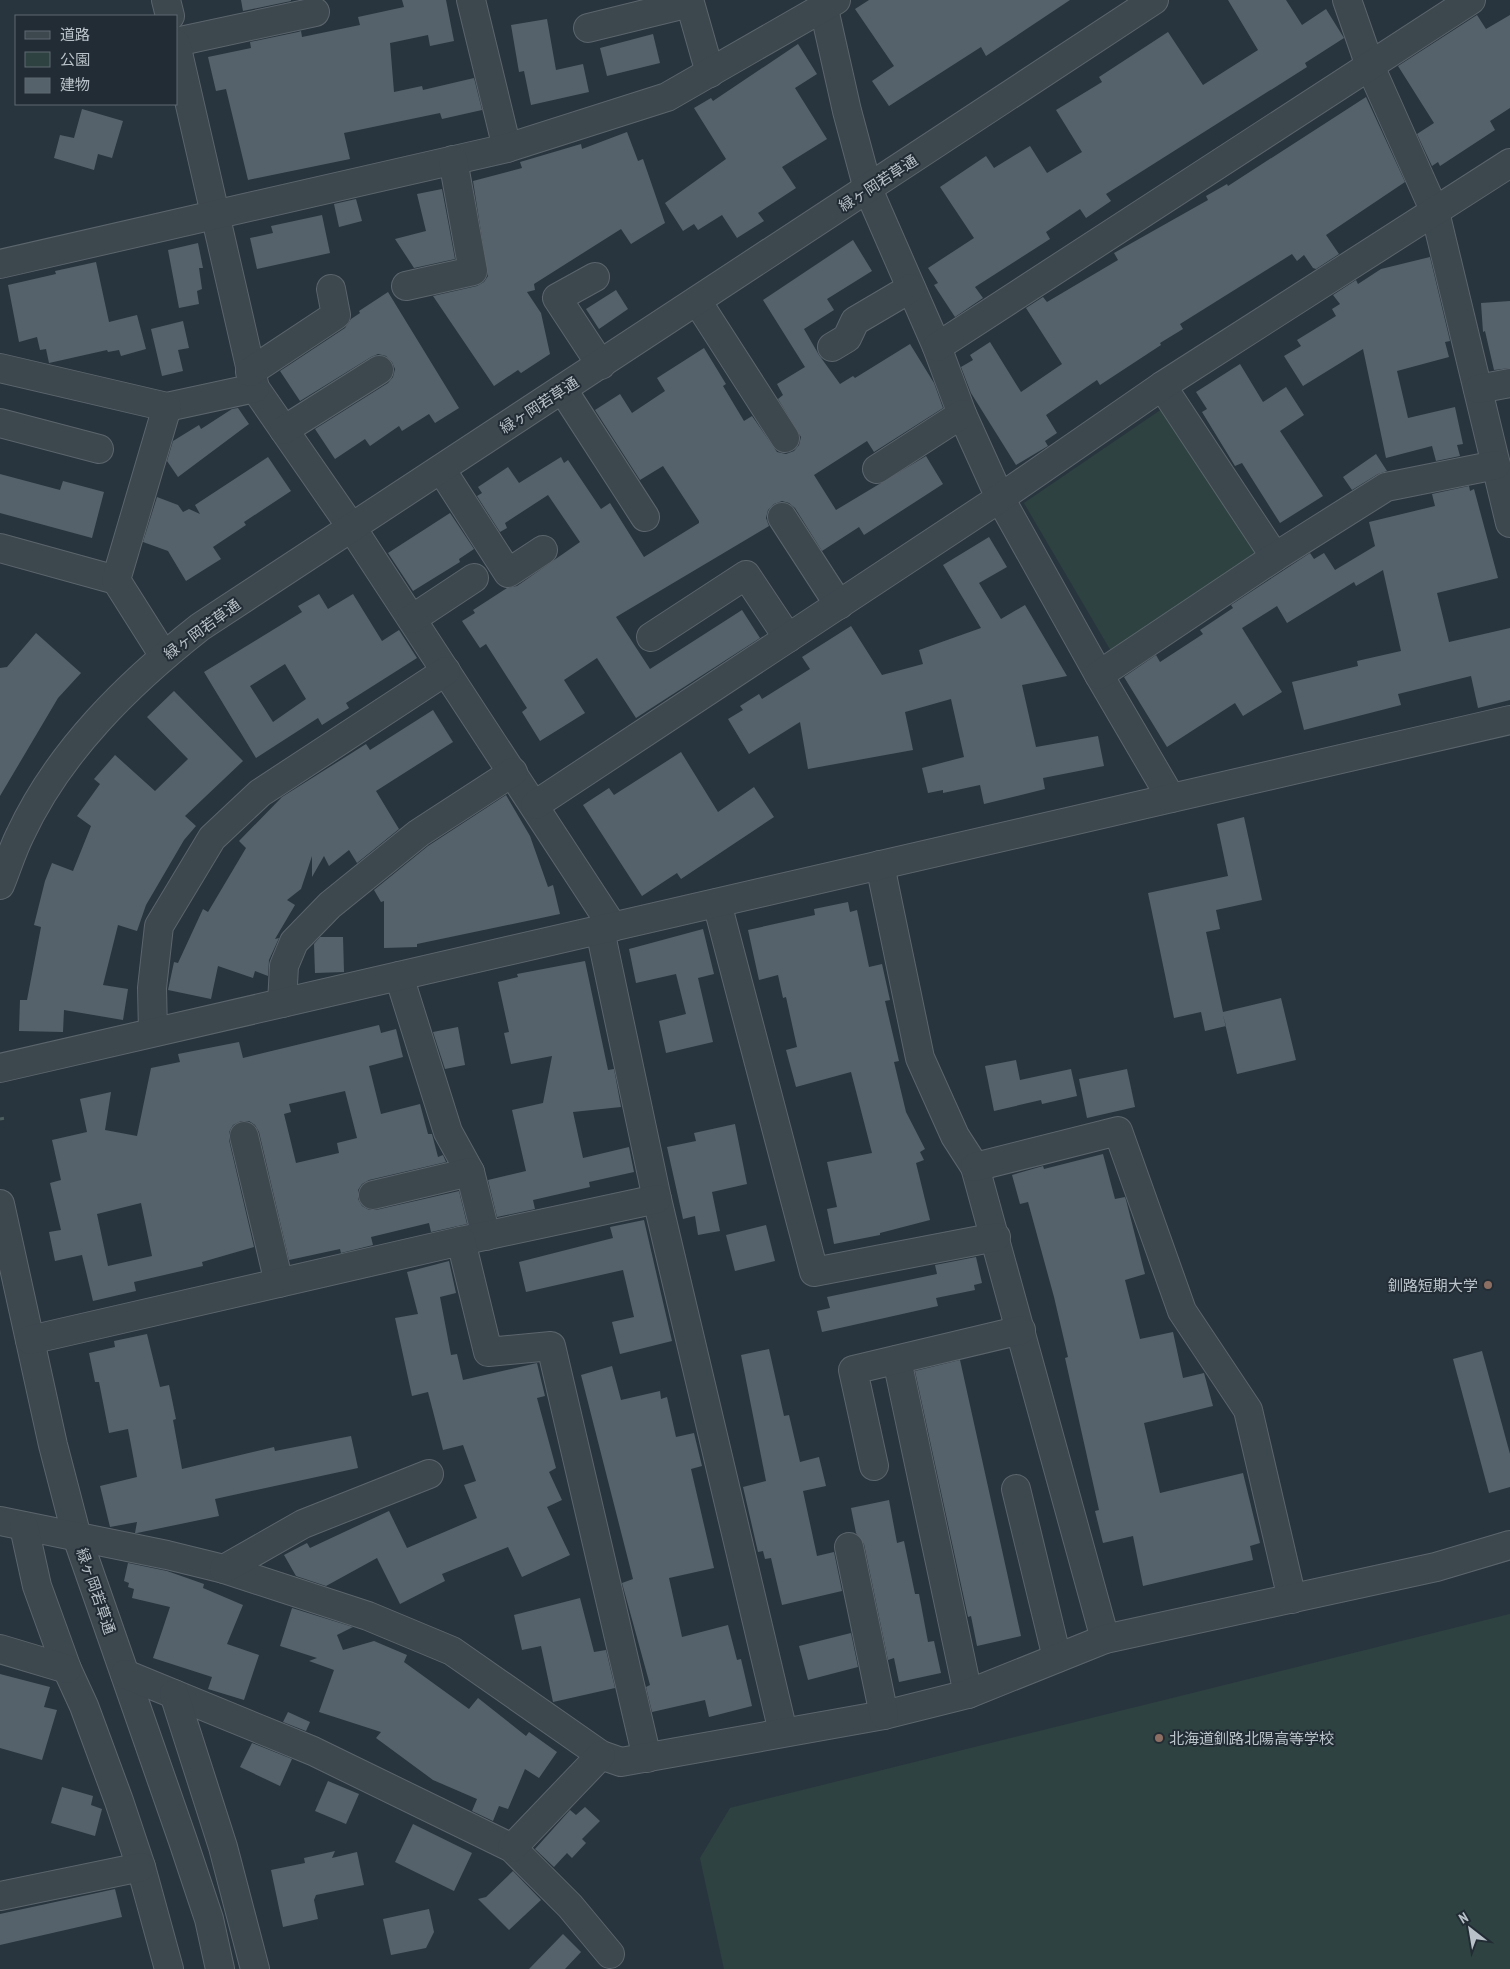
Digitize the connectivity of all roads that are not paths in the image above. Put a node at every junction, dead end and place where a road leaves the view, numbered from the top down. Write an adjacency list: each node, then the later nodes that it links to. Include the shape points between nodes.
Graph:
1 (166, 0): 8 (street)
2 (471, 0): 14 (street)
3 (1154, 0): 17 (street, 緑ヶ岡若草通)
4 (1347, 0): 12 (street)
5 (1471, 0): 12 (street)
6 (827, 3): 13 (street); 17 (street, via 847,111)
7 (315, 12): 10 (street)
8 (170, 15)
9 (588, 28): 13 (street, via 690,3)
10 (178, 43)
11 (178, 52): 19 (street)
12 (1370, 66): 18 (street); 27 (street)
13 (710, 73): 14 (street, via 667,97)
14 (507, 148): 15 (street)
15 (453, 160): 19 (street); 22 (street, via 473,271)
16 (1510, 162): 18 (street)
17 (868, 189): 23 (street); 25 (street, 緑ヶ岡若草通)
18 (1435, 212): 33 (street); 34 (street)
19 (216, 215): 20 (street); 31 (street)
20 (0, 262)
21 (595, 277): 28 (street, via 557,298)
22 (406, 286)
23 (911, 288): 26 (street, via 855,321 847,338); 27 (street)
24 (331, 289): 31 (street, via 336,315)
25 (697, 301): 28 (street, 緑ヶ岡若草通); 40 (street)
26 (832, 347)
27 (937, 347): 37 (street)
28 (600, 365): 35 (street, 緑ヶ岡若草通)
29 (0, 368): 36 (street)
30 (379, 370): 39 (street)
31 (252, 380): 36 (street); 39 (street)
32 (1510, 383): 34 (street)
33 (1162, 386): 45 (street); 52 (street)
34 (1478, 389): 42 (street)
35 (563, 390): 43 (street, 緑ヶ岡若草通); 46 (street)
36 (167, 407): 54 (street)
37 (962, 414): 44 (street); 45 (street)
38 (0, 424): 41 (street)
39 (284, 430): 49 (street)
40 (785, 438)
41 (99, 449)
42 (1496, 465): 48 (street); 52 (street, via 1386,487)
43 (441, 469): 49 (street, 緑ヶ岡若草通); 51 (street, via 508,573)
44 (877, 469)
45 (1000, 498): 55 (street); 61 (street)
46 (645, 517)
47 (782, 517): 55 (street)
48 (1510, 523)
49 (352, 528): 56 (street); 59 (street, 緑ヶ岡若草通, via 200,627)
50 (0, 548): 54 (street)
51 (543, 550)
52 (1275, 557): 61 (street)
53 (474, 578): 56 (street)
54 (116, 580): 59 (street)
55 (839, 605): 58 (street)
56 (412, 619): 60 (street)
57 (651, 637): 58 (street, via 746,575)
58 (788, 638): 65 (street)
59 (164, 656): 67 (street, 緑ヶ岡若草通, via 95,722 48,784 20,834)
60 (446, 671): 63 (street); 72 (street, via 260,794 212,838 160,926 152,988)
61 (1099, 675): 64 (street)
62 (1510, 720): 64 (street)
63 (513, 772): 65 (street); 71 (street, via 419,833 330,904 294,942 284,966)
64 (1171, 798): 66 (street)
65 (535, 805): 69 (street)
66 (880, 865): 68 (street); 75 (street, via 920,1058 955,1136)
67 (0, 885)
68 (717, 903): 69 (street); 81 (street, via 814,1272)
69 (606, 928): 70 (street); 78 (street)
70 (399, 976): 71 (street); 76 (street, via 448,1132)
71 (282, 1003): 72 (street)
72 (153, 1032): 73 (street)
73 (0, 1068)
74 (244, 1136): 83 (street)
75 (975, 1167): 81 (street); 95 (street, via 1118,1131 1182,1310 1248,1410)
76 (470, 1172): 77 (street); 82 (street)
77 (373, 1195)
78 (657, 1200): 82 (street); 104 (street)
79 (0, 1204): 80 (street, 緑ヶ岡若草通)
80 (4, 1237): 85 (street, 緑ヶ岡若草通)
81 (996, 1237): 84 (street)
82 (473, 1239): 83 (street); 106 (street, via 488,1352 551,1346)
83 (279, 1283): 85 (street)
84 (1022, 1330): 86 (street); 96 (street)
85 (30, 1340): 91 (street, 緑ヶ岡若草通)
86 (897, 1360): 87 (street, via 853,1370); 102 (street)
87 (874, 1466)
88 (429, 1474): 94 (street, via 303,1524)
89 (1016, 1490): 98 (street)
90 (12, 1524): 91 (street); 99 (street)
91 (77, 1537): 94 (street); 100 (street, 緑ヶ岡若草通)
92 (1510, 1545): 95 (street, via 1436,1567)
93 (849, 1547): 103 (street)
94 (224, 1570): 105 (street, via 368,1616 452,1651)
95 (1292, 1599): 96 (street)
96 (1105, 1639): 98 (street)
97 (0, 1649): 99 (street)
98 (1057, 1658): 102 (street)
99 (67, 1669): 108 (street, via 84,1706)
100 (125, 1674): 101 (street); 112 (street, 緑ヶ岡若草通, via 200,1893)
101 (174, 1694): 107 (street, via 313,1751); 113 (street, via 223,1847)
102 (968, 1694): 103 (street)
103 (884, 1715): 104 (street)
104 (783, 1732): 106 (street)
105 (601, 1756): 106 (street, via 621,1762); 107 (street)
106 (647, 1758)
107 (512, 1848): 110 (street, via 570,1906)
108 (141, 1867): 109 (street); 111 (street)
109 (0, 1896)
110 (610, 1954)
111 (169, 1969)
112 (220, 1969)
113 (254, 1969)

